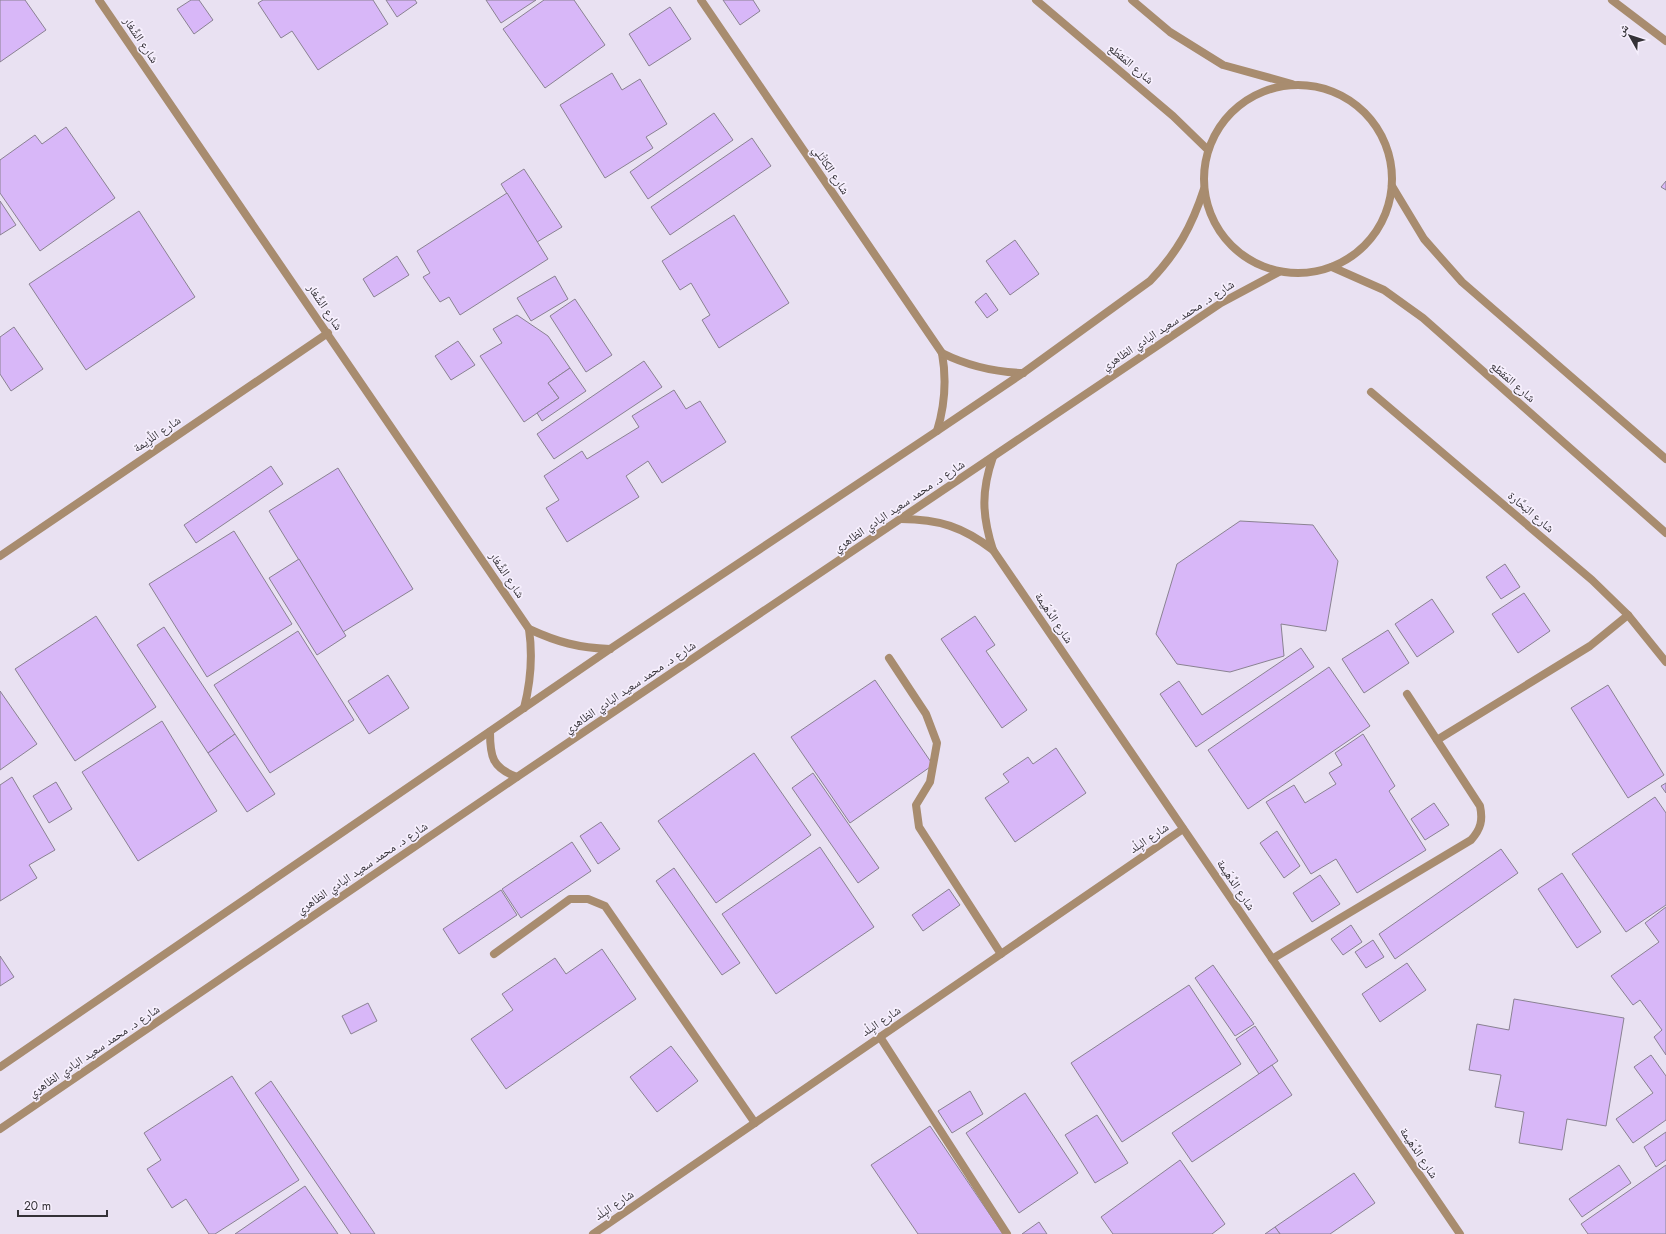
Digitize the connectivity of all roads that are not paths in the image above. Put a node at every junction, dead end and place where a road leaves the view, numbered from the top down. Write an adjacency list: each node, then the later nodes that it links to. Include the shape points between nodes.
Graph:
1 (99, 0): 13 (street, شارع الشِّغار)
2 (701, 0): 14 (street, شارع الكاتْلي)
3 (1036, 0): 8 (street, شارع المَقطَع, via 1167,111)
4 (1132, 0): 7 (street, via 1170,32 1223,65)
5 (1612, 0): 6 (street)
6 (1666, 41)
7 (1295, 84): 8 (street, via 1267,90 1241,104 1221,124); 9 (street, via 1326,89 1354,103 1365,114 1376,126 1389,155)
8 (1208, 150): 10 (street, via 1204,169)
9 (1392, 186): 11 (street, via 1386,212 1373,235 1355,254); 19 (street, via 1424,238 1462,282)
10 (1204, 189): 12 (street, via 1211,218 1228,243 1251,262); 15 (street, via 1188,230 1165,266 1150,281)
11 (1332, 267): 12 (street, via 1306,273); 21 (street, شارع المَقطَع, via 1384,290 1424,318)
12 (1279, 272): 18 (street, شارع د. محمد سعيد البادي الظاهري, via 1221,302)
13 (328, 333): 23 (street, شارع اللِّزِيمة); 25 (street, شارع الشِّغار)
14 (942, 353): 15 (street, شارع الكاتْلي, via 961,363 981,369); 17 (street, شارع الكاتْلي, via 946,393)
15 (1023, 373): 17 (street)
16 (1371, 392): 24 (street, شارع البَحَّارة, via 1582,571)
17 (937, 432): 26 (street)
18 (993, 457): 20 (street, شارع د. محمد سعيد البادي الظاهري); 22 (street, شارع الدِّهَيمة, via 987,475 984,507 987,532)
19 (1666, 459)
20 (902, 519): 22 (street, شارع الدِّهَيمة, via 941,522 977,538); 33 (street, شارع د. محمد سعيد البادي الظاهري)
21 (1666, 533)
22 (993, 550): 34 (street, شارع الدِّهَيمة)
23 (0, 556)
24 (1628, 615): 28 (street, شارع البَحَّارة); 32 (street, via 1590,646)
25 (529, 629): 26 (street, via 568,645); 30 (street, شارع الشِّغار, via 532,669)
26 (610, 649): 30 (street)
27 (888, 658): 36 (street, via 926,714 937,743 930,782 916,805 918,827)
28 (1666, 662)
29 (1407, 694): 32 (street)
30 (524, 708): 31 (street)
31 (490, 732): 33 (street, via 491,756 503,771); 39 (street)
32 (1437, 740): 37 (street, via 1480,806 1482,821 1477,834)
33 (517, 777): 41 (street, شارع د. محمد سعيد البادي الظاهري)
34 (1184, 829): 36 (street, شارع البِلْد); 37 (street, شارع الدِّهَيمة)
35 (494, 954): 40 (street, via 570,900 588,899 605,906)
36 (1001, 954): 38 (street, شارع البِلْد)
37 (1272, 959): 44 (street, شارع الدِّهَيمة)
38 (880, 1037): 40 (street, شارع البِلْد); 43 (street)
39 (0, 1067)
40 (755, 1123): 42 (street, شارع البِلْد)
41 (0, 1130)
42 (593, 1234)
43 (1007, 1234)
44 (1460, 1234)

